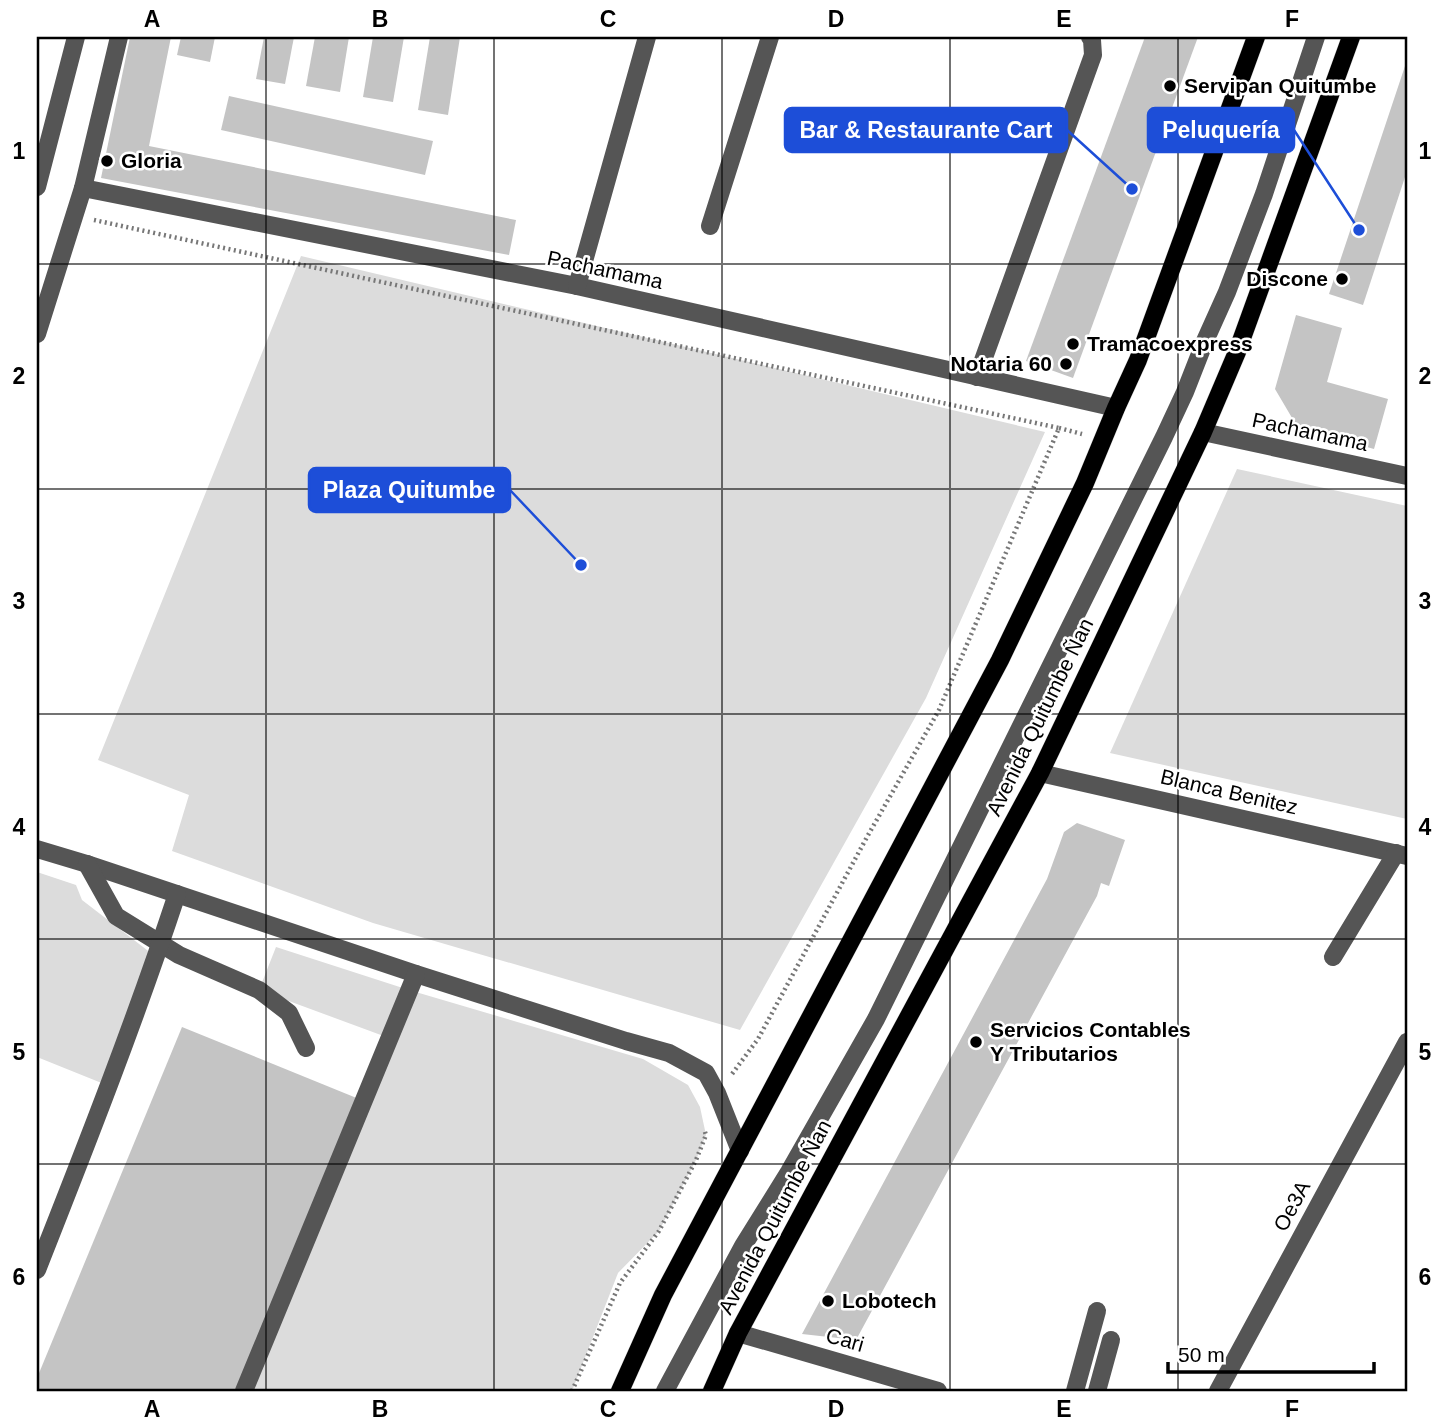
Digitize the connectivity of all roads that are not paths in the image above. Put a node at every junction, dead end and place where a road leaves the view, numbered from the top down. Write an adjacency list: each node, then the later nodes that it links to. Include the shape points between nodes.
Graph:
1 (76, 37): 9 (street)
2 (119, 37): 10 (street)
3 (647, 37): 12 (street)
4 (770, 37): 11 (street)
5 (1090, 37): 14 (street, via 1093,55)
6 (1256, 37): 15 (main road, via 1138,360)
7 (1316, 37): 35 (street, via 1227,292 1164,437 876,1019 743,1246)
8 (1350, 37): 16 (main road, Avenida Quitumbe Ñan, via 1237,352)
9 (38, 180)
10 (83, 188): 12 (street, Pachamama); 13 (street)
11 (710, 226)
12 (577, 286): 14 (street, Pachamama)
13 (37, 334)
14 (977, 377): 15 (street, Pachamama)
15 (1116, 408): 28 (main road, via 1000,660)
16 (1203, 432): 17 (street, Pachamama); 18 (main road, Avenida Quitumbe Ñan)
17 (1407, 476)
18 (1040, 773): 20 (street, Blanca Benitez); 31 (main road, Avenida Quitumbe Ñan)
19 (37, 849): 21 (street)
20 (1402, 855): 24 (street)
21 (87, 864): 22 (street); 23 (street, via 116,916)
22 (177, 894): 23 (street); 25 (street)
23 (161, 944): 27 (street, via 259,990 289,1013); 29 (street)
24 (1333, 957)
25 (416, 974): 28 (street, via 669,1053 706,1073); 33 (street)
26 (1407, 1042): 40 (street, Oe3A)
27 (306, 1048)
28 (740, 1151): 34 (main road, via 663,1295)
29 (37, 1270)
30 (1097, 1311): 38 (street)
31 (738, 1333): 36 (main road, Avenida Quitumbe Ñan); 37 (street, Cari)
32 (1111, 1340): 39 (street)
33 (244, 1391)
34 (620, 1391)
35 (665, 1391)
36 (712, 1391)
37 (938, 1391)
38 (1075, 1391)
39 (1097, 1391)
40 (1218, 1391)

